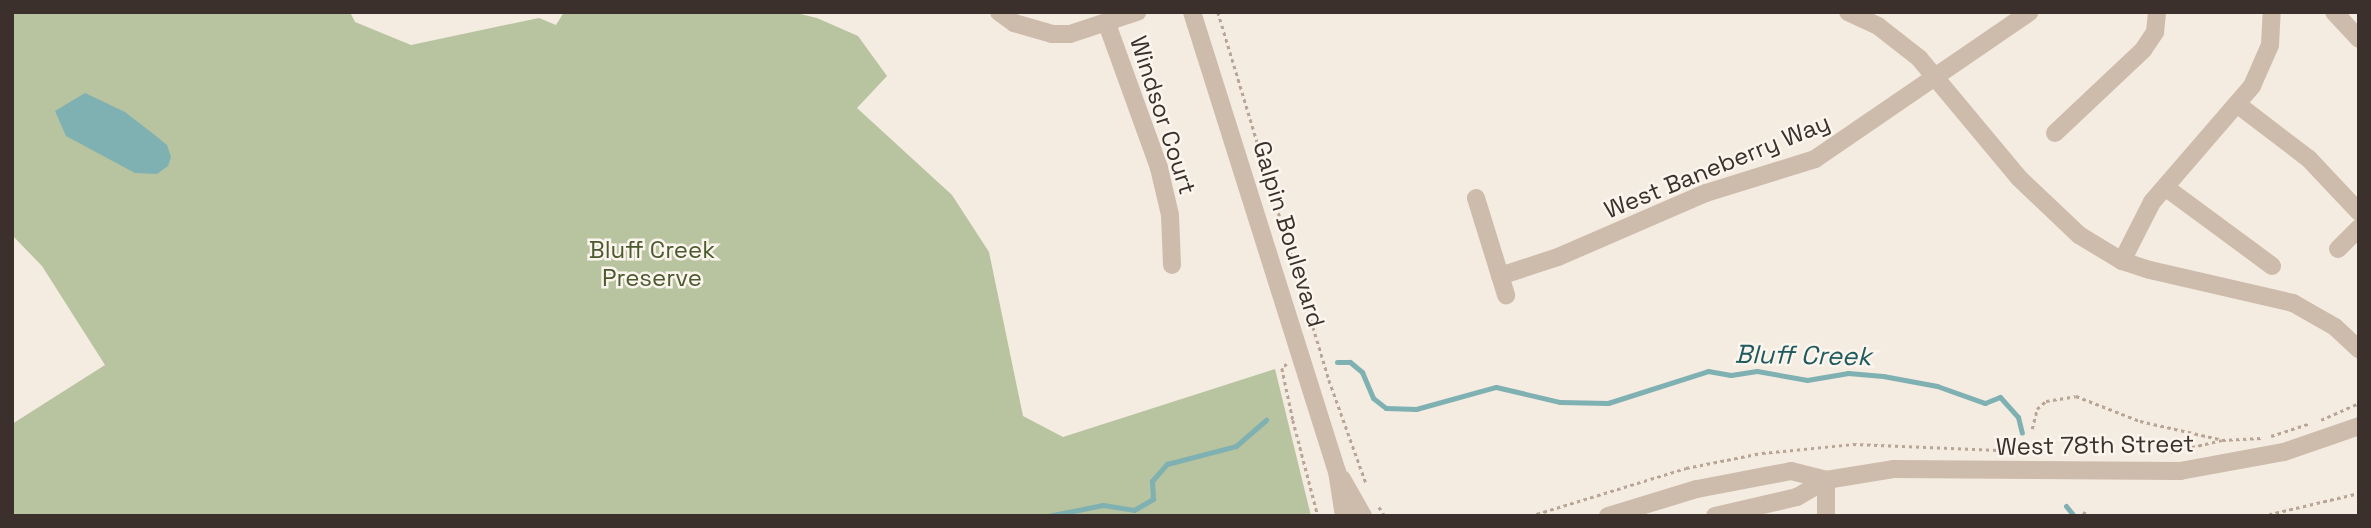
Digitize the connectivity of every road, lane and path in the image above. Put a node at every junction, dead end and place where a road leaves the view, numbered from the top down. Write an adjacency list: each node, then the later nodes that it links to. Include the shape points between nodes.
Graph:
1 (999, 12): 10 (street, via 1014,23 1052,34)
2 (1138, 12): 10 (street)
3 (1192, 12): 26 (street, Galpin Boulevard)
4 (1218, 12): 33 (path, via 1329,380)
5 (1848, 12): 12 (street, via 1878,26)
6 (2030, 12): 12 (street, West Baneberry Way)
7 (2157, 12): 14 (street, via 2155,32 2143,50)
8 (2272, 12): 13 (street, via 2270,46)
9 (2333, 12): 11 (street)
10 (1107, 24): 21 (street, Windsor Court, via 1165,190)
11 (2359, 39)
12 (1938, 77): 20 (street, via 2021,180 2080,235); 23 (street, West Baneberry Way, via 1815,159 1706,193 1558,257)
13 (2237, 104): 15 (street); 17 (street, via 2309,159)
14 (2055, 134)
15 (2165, 187): 20 (street, via 2143,217); 22 (street)
16 (1476, 198): 23 (street)
17 (2359, 212)
18 (2359, 228): 19 (street)
19 (2338, 249)
20 (2122, 261): 25 (street, via 2293,303 2335,327)
21 (1172, 265)
22 (2273, 266)
23 (1500, 276): 24 (street)
24 (1506, 295)
25 (2359, 349)
26 (1300, 351): 30 (street, Galpin Boulevard); 36 (path, via 1282,368)
27 (2359, 426): 31 (street, West 78th Street, via 2284,453 2180,471 1893,469)
28 (2032, 429): 29 (path, via 2037,409 2046,401 2076,396 2140,421)
29 (2222, 440)
30 (1337, 471): 37 (street, Galpin Boulevard); 38 (street, Galpin Boulevard)
31 (1826, 480): 40 (street, West 78th Street, via 1791,471 1699,489); 41 (street, West 78th Street, via 1797,497); 42 (street)
32 (2359, 494): 44 (path)
33 (1371, 495)
34 (1378, 505): 39 (path)
35 (2083, 512): 43 (path)
36 (1318, 516)
37 (1344, 516)
38 (1363, 516)
39 (1385, 516)
40 (1608, 516)
41 (1715, 516)
42 (1826, 516)
43 (2091, 516)
44 (2262, 516)

